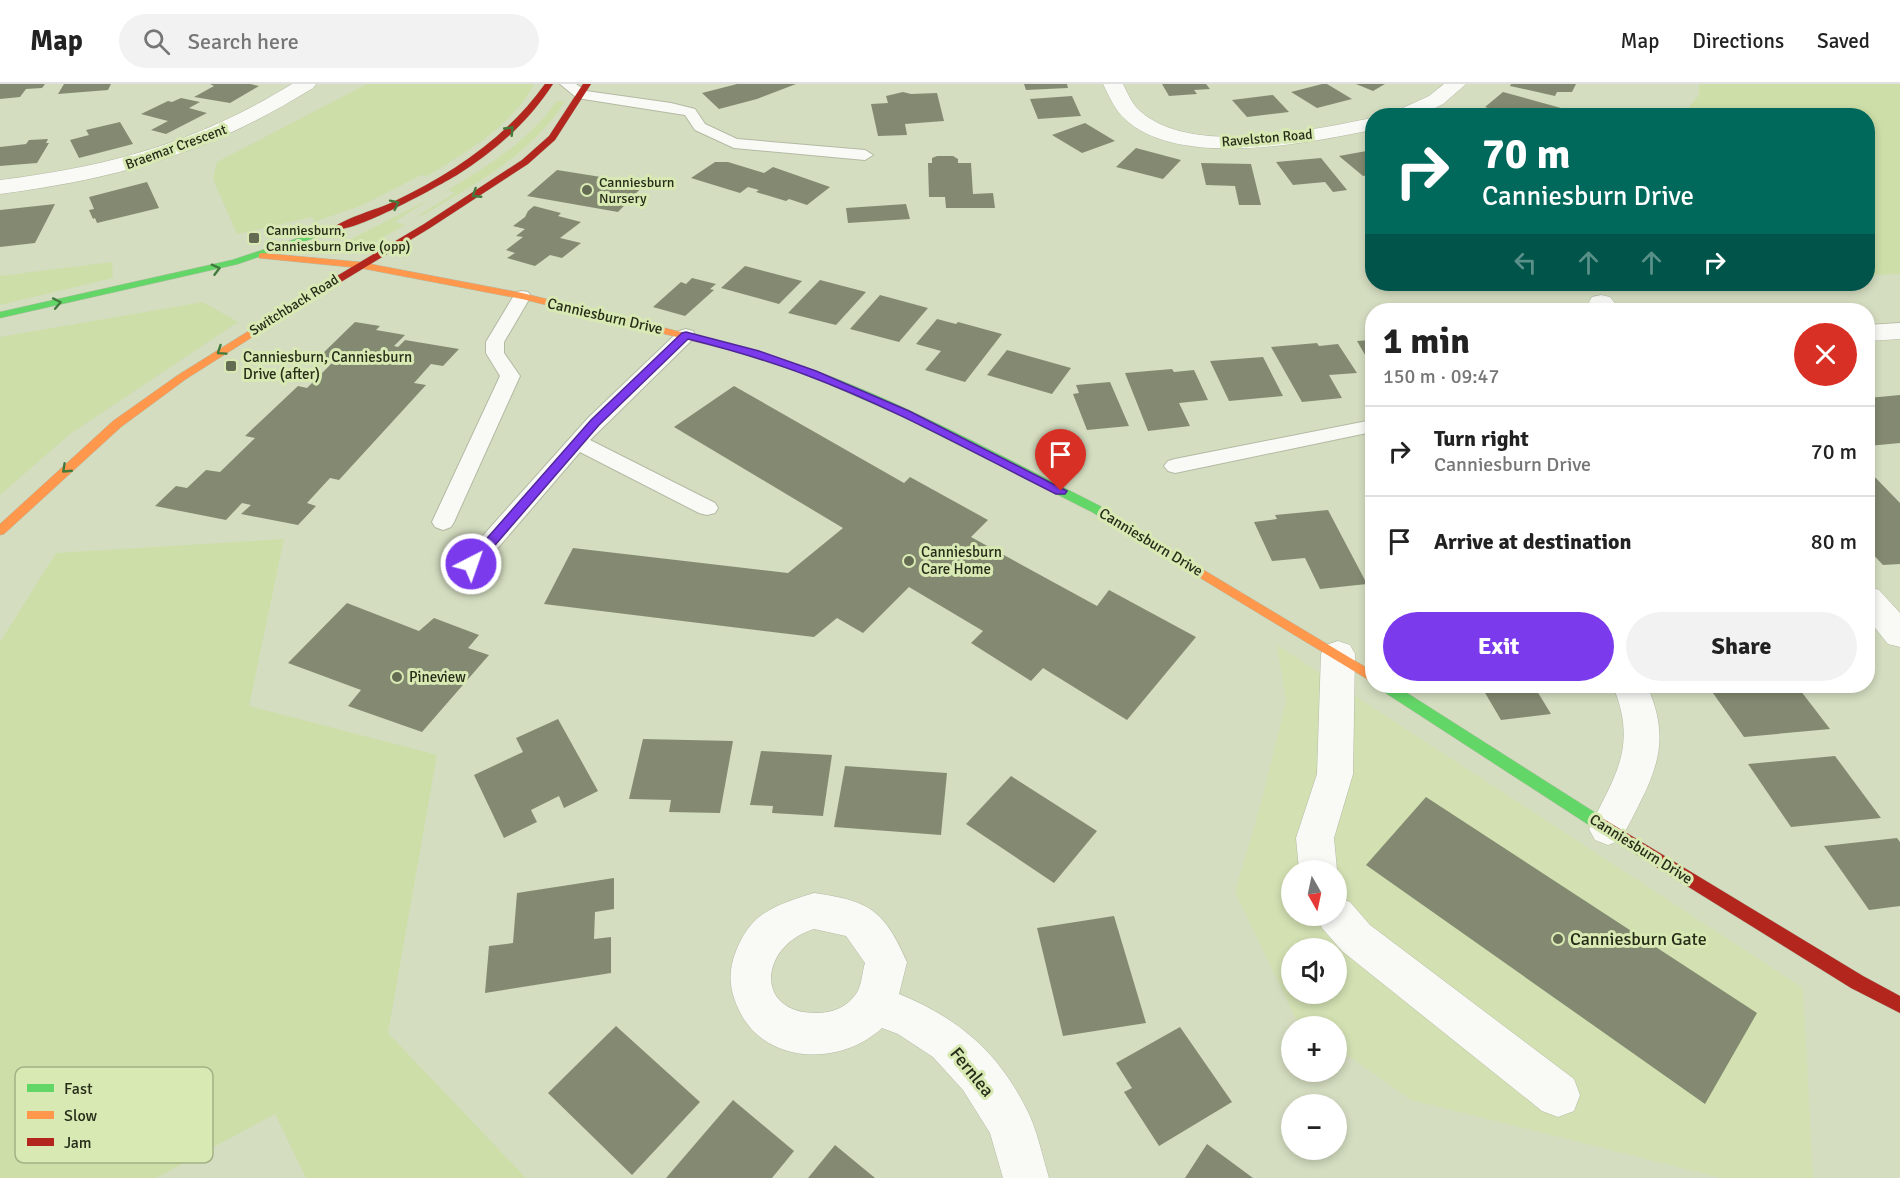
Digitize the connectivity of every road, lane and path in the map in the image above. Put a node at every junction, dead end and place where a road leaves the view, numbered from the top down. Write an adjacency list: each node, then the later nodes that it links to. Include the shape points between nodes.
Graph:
1 (306, 84): 10 (street, Braemar Crescent, via 237,125 140,163)
2 (549, 84): 11 (main road, one-way to 2, via 371,216 428,188 504,137)
3 (567, 84): 6 (lane)
4 (1113, 84): 8 (street, Ravelston Road, via 1135,118 1164,132 1200,142 1250,142)
5 (1456, 84): 7 (street)
6 (585, 89): 9 (lane, via 690,112 700,127 734,143); 12 (main road, Switchback Road, one-way to 12, via 552,138 525,162)
7 (1418, 108)
8 (1365, 125)
9 (865, 155)
10 (0, 187)
11 (262, 256): 12 (main road, Canniesburn Drive); 14 (main road, one-way to 11, via 139,287)
12 (360, 265): 13 (main road, Canniesburn Drive); 23 (main road, Switchback Road, one-way to 23, via 245,335 117,424)
13 (522, 296): 17 (main road, Canniesburn Drive); 22 (lane, via 495,342 495,353 510,376)
14 (0, 315)
15 (1900, 330): 16 (street)
16 (1875, 332)
17 (686, 335): 19 (lane); 27 (main road, Canniesburn Drive, via 812,373 987,454 1096,509)
18 (1365, 427): 20 (lane)
19 (578, 442): 21 (lane); 24 (lane)
20 (1175, 466)
21 (707, 508)
22 (443, 522)
23 (0, 531)
24 (471, 564)
25 (1875, 606): 26 (street)
26 (1900, 634)
27 (1338, 654): 28 (main road, Canniesburn Drive); 32 (street, via 1335,774 1315,838)
28 (1365, 672)
29 (1397, 693): 31 (main road, Canniesburn Drive)
30 (1633, 693): 31 (street, via 1640,710 1643,739 1633,776)
31 (1608, 829): 35 (main road, Canniesburn Drive)
32 (1317, 860)
33 (1346, 926): 36 (street)
34 (875, 1004): 37 (street, Fernlea, via 913,1020 948,1042 979,1075 1010,1123)
35 (1900, 1005)
36 (1558, 1095)
37 (1026, 1178)

